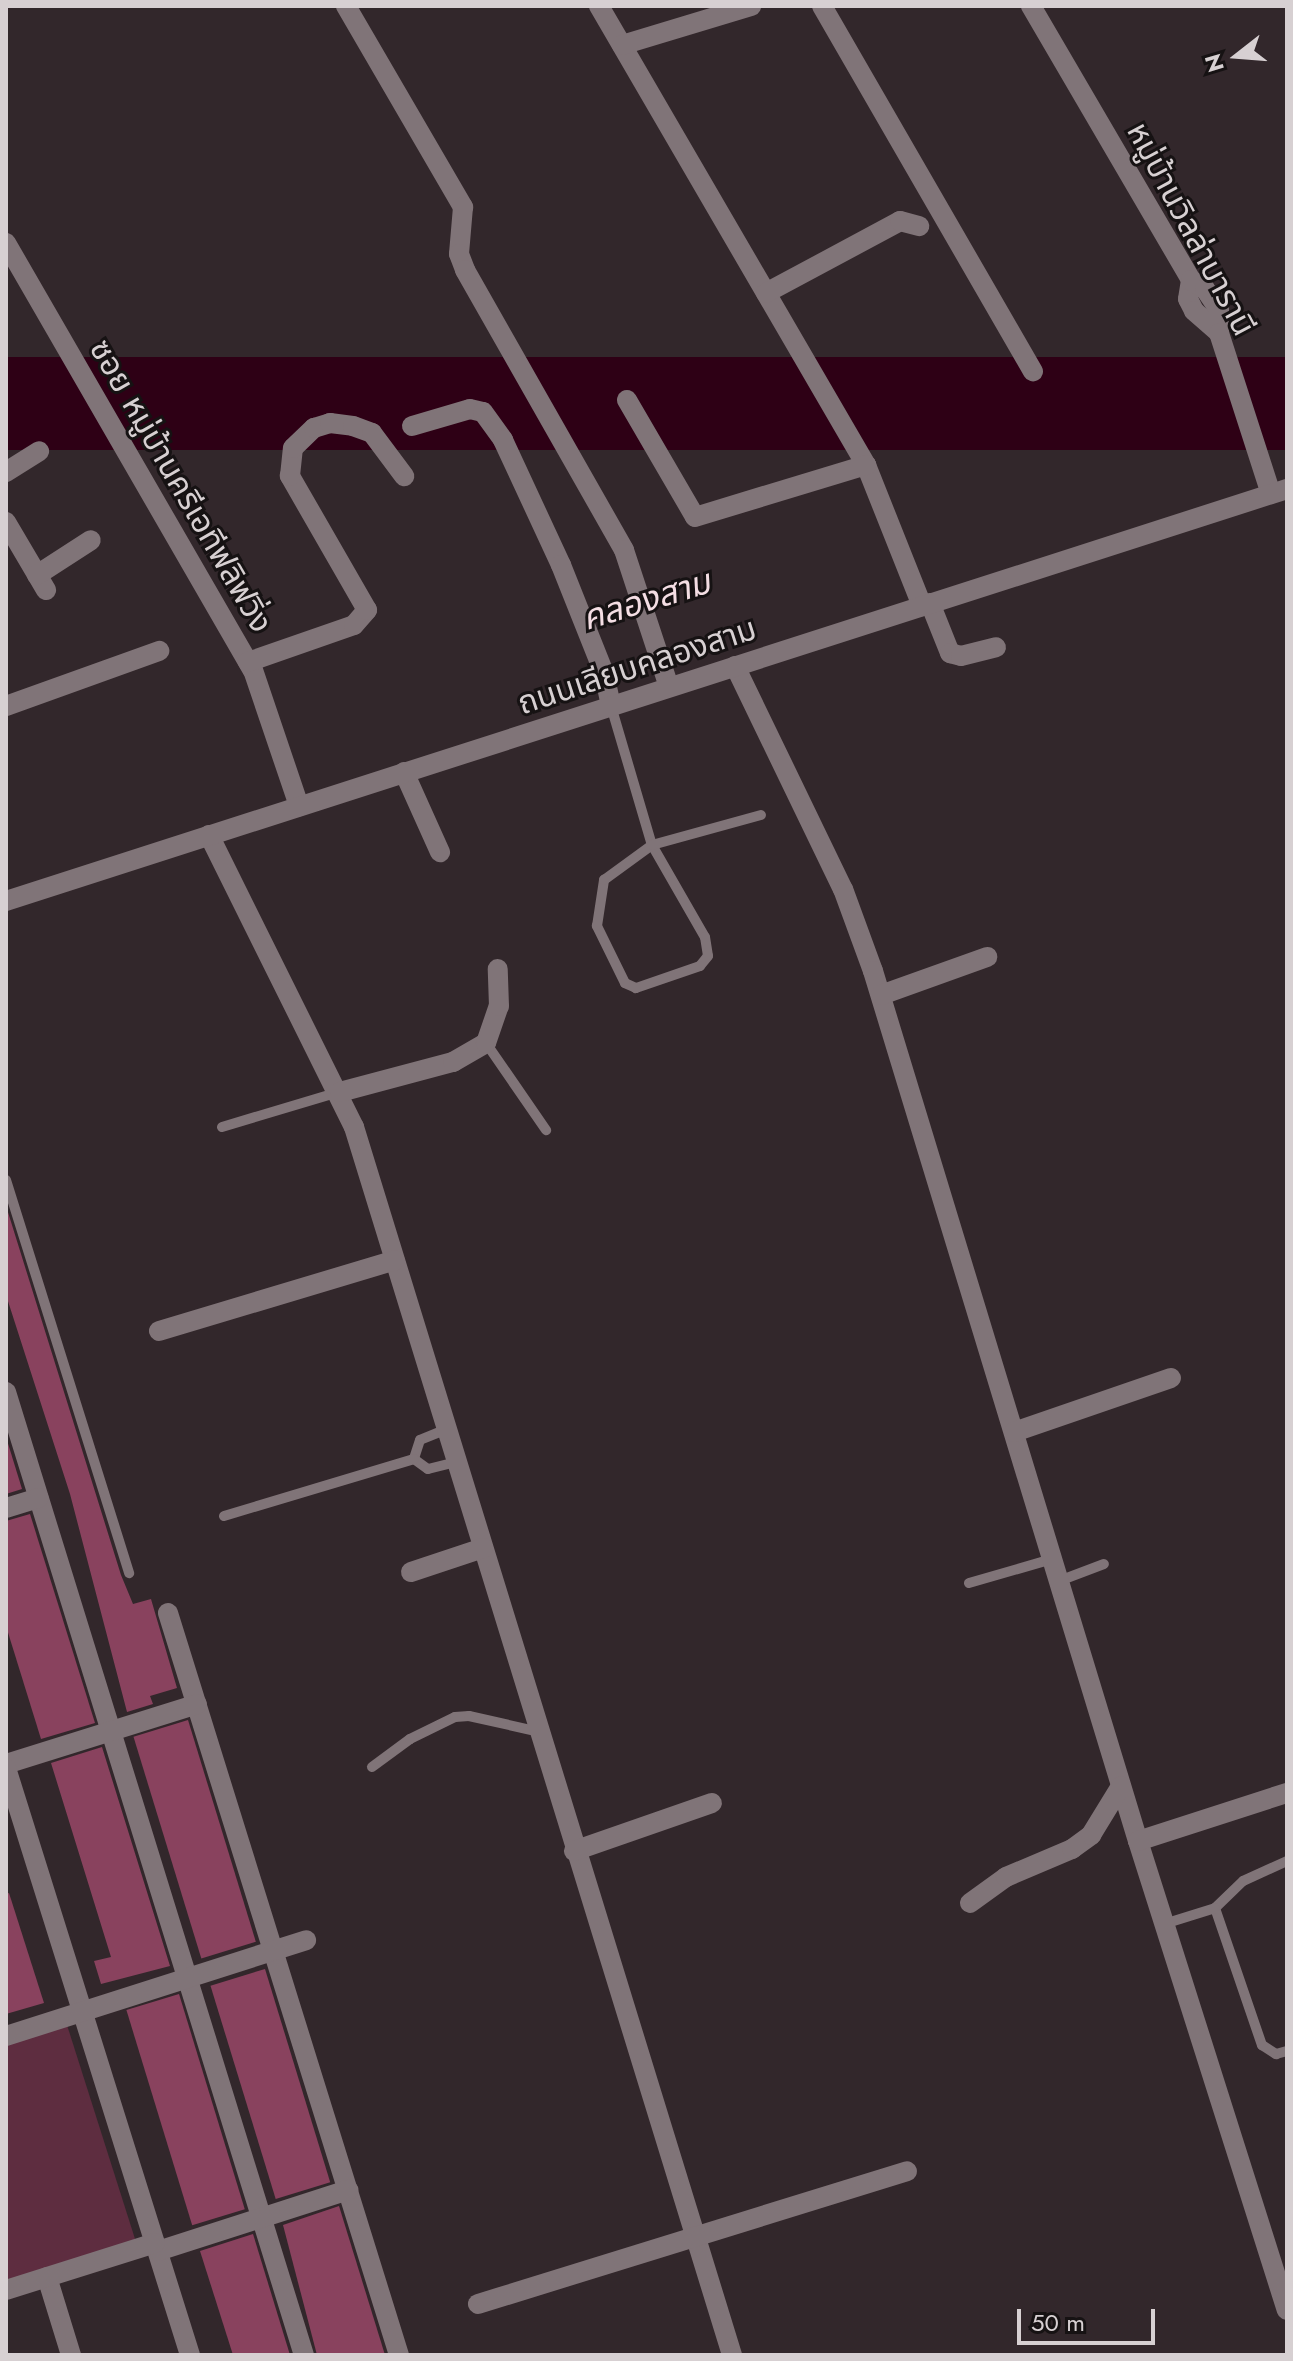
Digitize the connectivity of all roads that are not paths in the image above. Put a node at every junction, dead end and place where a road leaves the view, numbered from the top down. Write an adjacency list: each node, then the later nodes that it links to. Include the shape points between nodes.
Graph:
1 (346, 6): 25 (street, via 463,207 459,254 465,270 624,550)
2 (599, 6): 6 (street)
3 (751, 6): 6 (street)
4 (822, 6): 10 (street)
5 (1031, 6): 17 (street, หมู่บ้านวิลล่าบารานี, via 1191,280 1188,299 1201,322 1219,333)
6 (622, 45): 9 (street)
7 (919, 226): 9 (street, via 900,221)
8 (6, 243): 23 (street, ซอย หมู่บ้านครีเอทีฟลิฟวิ่ง)
9 (766, 293): 14 (street)
10 (1033, 371)
11 (627, 400): 14 (street, via 695,517)
12 (412, 426): 27 (street, via 454,411 483,412 503,440 561,565 604,673)
13 (39, 451): 15 (street)
14 (868, 470): 20 (street)
15 (6, 472)
16 (404, 476): 23 (street, via 372,433 353,426 330,423 314,428 293,448 290,476 367,610 354,625)
17 (1275, 487): 20 (street, ถนนเลียบคลองสาม)
18 (6, 522): 19 (street, via 42,582)
19 (91, 540)
20 (926, 604): 21 (street, via 950,653 961,656); 24 (street, ถนนเลียบคลองสาม)
21 (996, 647)
22 (159, 651): 26 (street)
23 (251, 666): 29 (street, ซอย หมู่บ้านครีเอทีฟลิฟวิ่ง)
24 (735, 666): 25 (street, ถนนเลียบคลองสาม); 37 (street, via 843,889)
25 (669, 687): 27 (street, ถนนเลียบคลองสาม)
26 (6, 706)
27 (611, 706): 28 (street, ถนนเลียบคลองสาม); 32 (lane)
28 (404, 772): 29 (street, ถนนเลียบคลองสาม); 33 (street)
29 (299, 806): 31 (street, ถนนเลียบคลองสาม)
30 (761, 815): 32 (lane)
31 (209, 835): 34 (street, ถนนเลียบคลองสาม); 39 (street)
32 (652, 845): 32 (lane, via 705,937 708,956 700,966 636,988 617,976 597,926 599,896 604,880)
33 (440, 852)
34 (6, 901)
35 (987, 957): 37 (street)
36 (498, 969): 38 (street, via 499,1006)
37 (881, 995): 48 (street)
38 (486, 1043): 39 (street, via 453,1062); 41 (lane)
39 (340, 1092): 40 (lane); 43 (street)
40 (222, 1127)
41 (546, 1130)
42 (6, 1180): 58 (lane)
43 (395, 1260): 44 (street); 47 (street)
44 (159, 1331)
45 (1171, 1378): 48 (street)
46 (6, 1392): 51 (street)
47 (447, 1429): 49 (lane, via 420,1440); 50 (street)
48 (1014, 1432): 55 (street)
49 (414, 1459): 50 (lane, via 428,1469); 53 (lane)
50 (457, 1462): 54 (street)
51 (38, 1498): 52 (street); 63 (street)
52 (6, 1508)
53 (224, 1516)
54 (483, 1548): 57 (street); 64 (street)
55 (1052, 1559): 59 (street); 60 (lane)
56 (1104, 1564): 59 (lane)
57 (411, 1572)
58 (129, 1573)
59 (1059, 1581): 67 (street)
60 (969, 1583)
61 (168, 1613): 62 (street)
62 (197, 1704): 63 (street); 77 (street)
63 (110, 1731): 65 (street); 78 (street)
64 (540, 1732): 66 (lane, via 455,1717 410,1739); 71 (street)
65 (6, 1766): 79 (street)
66 (372, 1767)
67 (1121, 1786): 70 (street); 73 (street, via 1082,1842 1006,1877)
68 (1287, 1793): 70 (street)
69 (712, 1803): 71 (street)
70 (1138, 1841): 75 (street)
71 (574, 1851): 85 (street)
72 (1287, 1861): 74 (lane, via 1243,1881)
73 (970, 1903)
74 (1215, 1908): 75 (lane); 81 (lane, via 1262,2045 1276,2054)
75 (1164, 1924): 90 (street)
76 (306, 1940): 77 (street)
77 (273, 1950): 78 (street); 83 (street)
78 (187, 1978): 79 (street); 84 (street)
79 (82, 2011): 80 (street); 86 (street)
80 (6, 2036)
81 (1287, 2051)
82 (907, 2171): 85 (street)
83 (348, 2190): 84 (street); 94 (street)
84 (261, 2218): 86 (street); 93 (street)
85 (696, 2240): 89 (street); 95 (street)
86 (156, 2247): 87 (street); 92 (street)
87 (47, 2277): 88 (street); 91 (street)
88 (6, 2290)
89 (478, 2304)
90 (1287, 2310)
91 (71, 2355)
92 (190, 2355)
93 (304, 2355)
94 (399, 2355)
95 (732, 2355)

